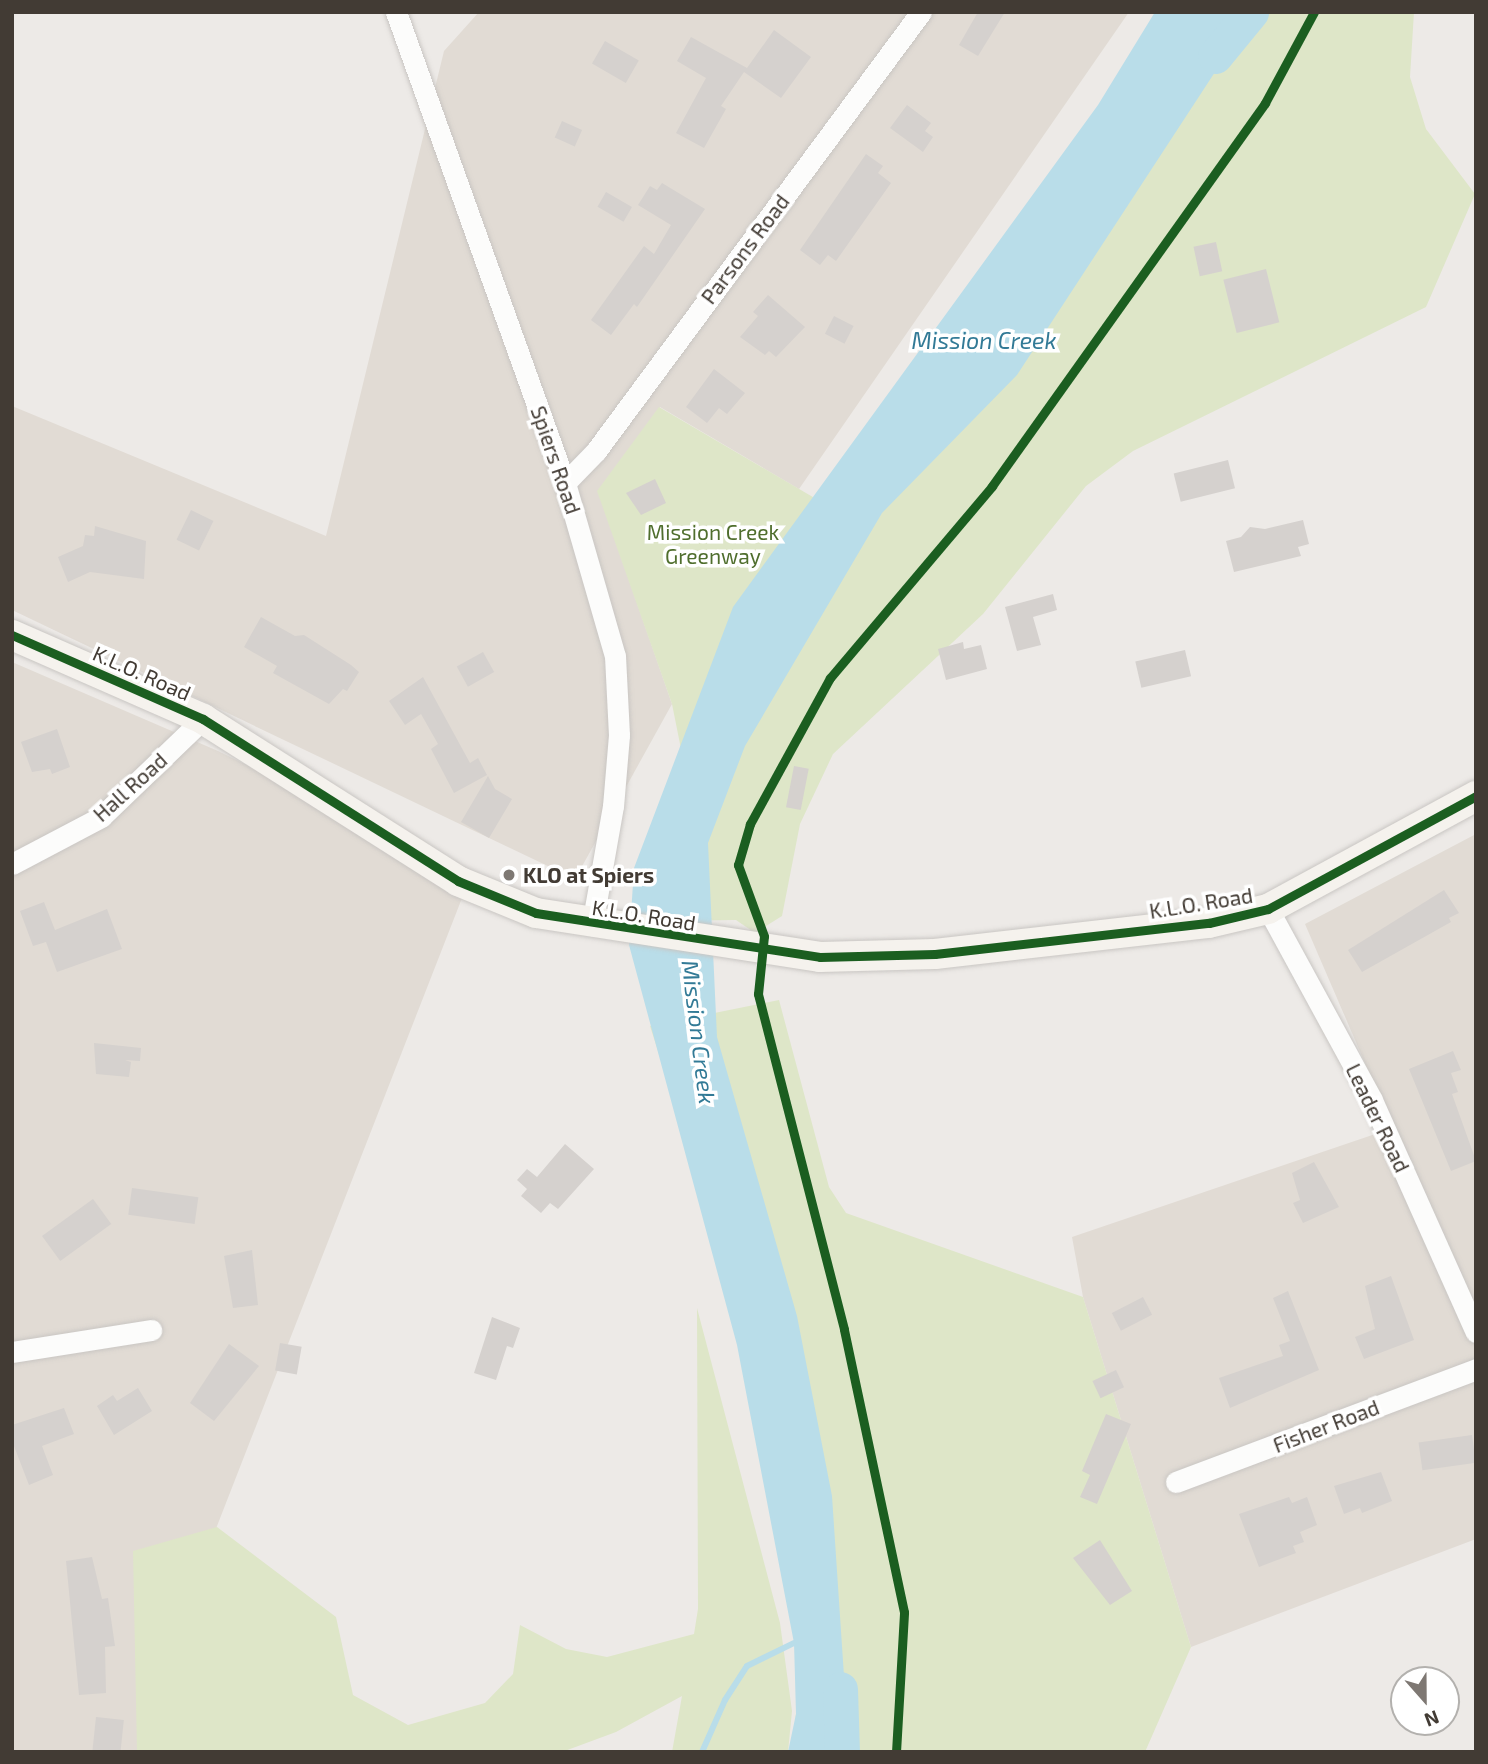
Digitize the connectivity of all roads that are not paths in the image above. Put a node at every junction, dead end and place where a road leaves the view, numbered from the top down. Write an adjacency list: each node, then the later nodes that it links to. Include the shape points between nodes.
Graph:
1 (396, 12): 3 (street, Spiers Road)
2 (921, 12): 3 (street, Parsons Road, via 596,452)
3 (565, 483): 9 (street, Spiers Road, via 615,656 620,735)
4 (12, 635): 5 (main road, K.L.O. Road)
5 (203, 719): 7 (street, Hall Road, via 101,817); 9 (main road, K.L.O. Road, via 458,881 536,913)
6 (1476, 796): 8 (main road, K.L.O. Road)
7 (12, 864)
8 (1268, 909): 9 (main road, K.L.O. Road, via 1209,923 935,954 841,959); 11 (street, Leader Road, via 1372,1100)
9 (592, 925)
10 (151, 1330): 12 (street)
11 (1476, 1332)
12 (12, 1352)
13 (1476, 1369): 14 (street, Fisher Road)
14 (1176, 1482)

